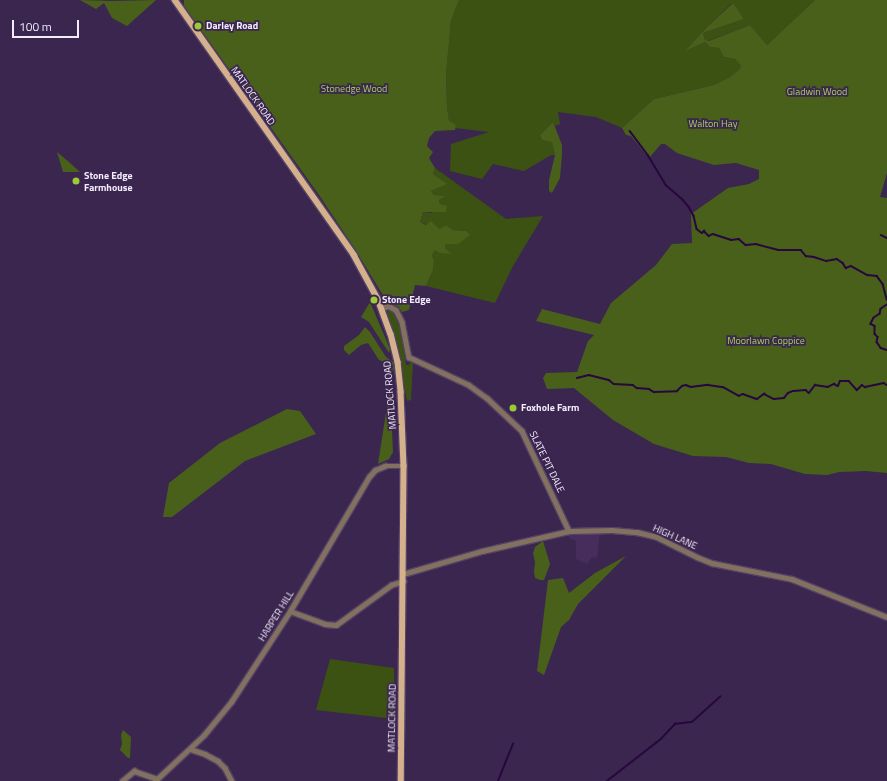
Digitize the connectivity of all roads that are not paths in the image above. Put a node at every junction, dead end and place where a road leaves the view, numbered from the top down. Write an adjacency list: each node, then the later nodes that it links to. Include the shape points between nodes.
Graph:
1 (176, 0): 2 (main road, MATLOCK ROAD, via 354,255)
2 (381, 308): 3 (main road, MATLOCK ROAD, via 398,362); 4 (street, SLATE PIT DALE, via 388,306 396,310 402,322 409,356 469,385 522,431)
3 (404, 466): 5 (main road, MATLOCK ROAD); 6 (street, HARPER HILL, via 385,466 375,470 369,477)
4 (569, 531): 5 (street, HIGH LANE, via 482,551); 7 (street, HIGH LANE, via 612,530 657,537 712,563 792,580)
5 (403, 578): 6 (street, HIGH LANE, via 336,625 325,624); 12 (main road, MATLOCK ROAD)
6 (290, 611): 8 (street, HARPER HILL, via 231,702)
7 (887, 617)
8 (190, 749): 9 (street, HARPER HILL); 11 (street, via 218,761)
9 (156, 780): 10 (street, via 134,771)
10 (122, 781)
11 (232, 781)
12 (401, 781)

